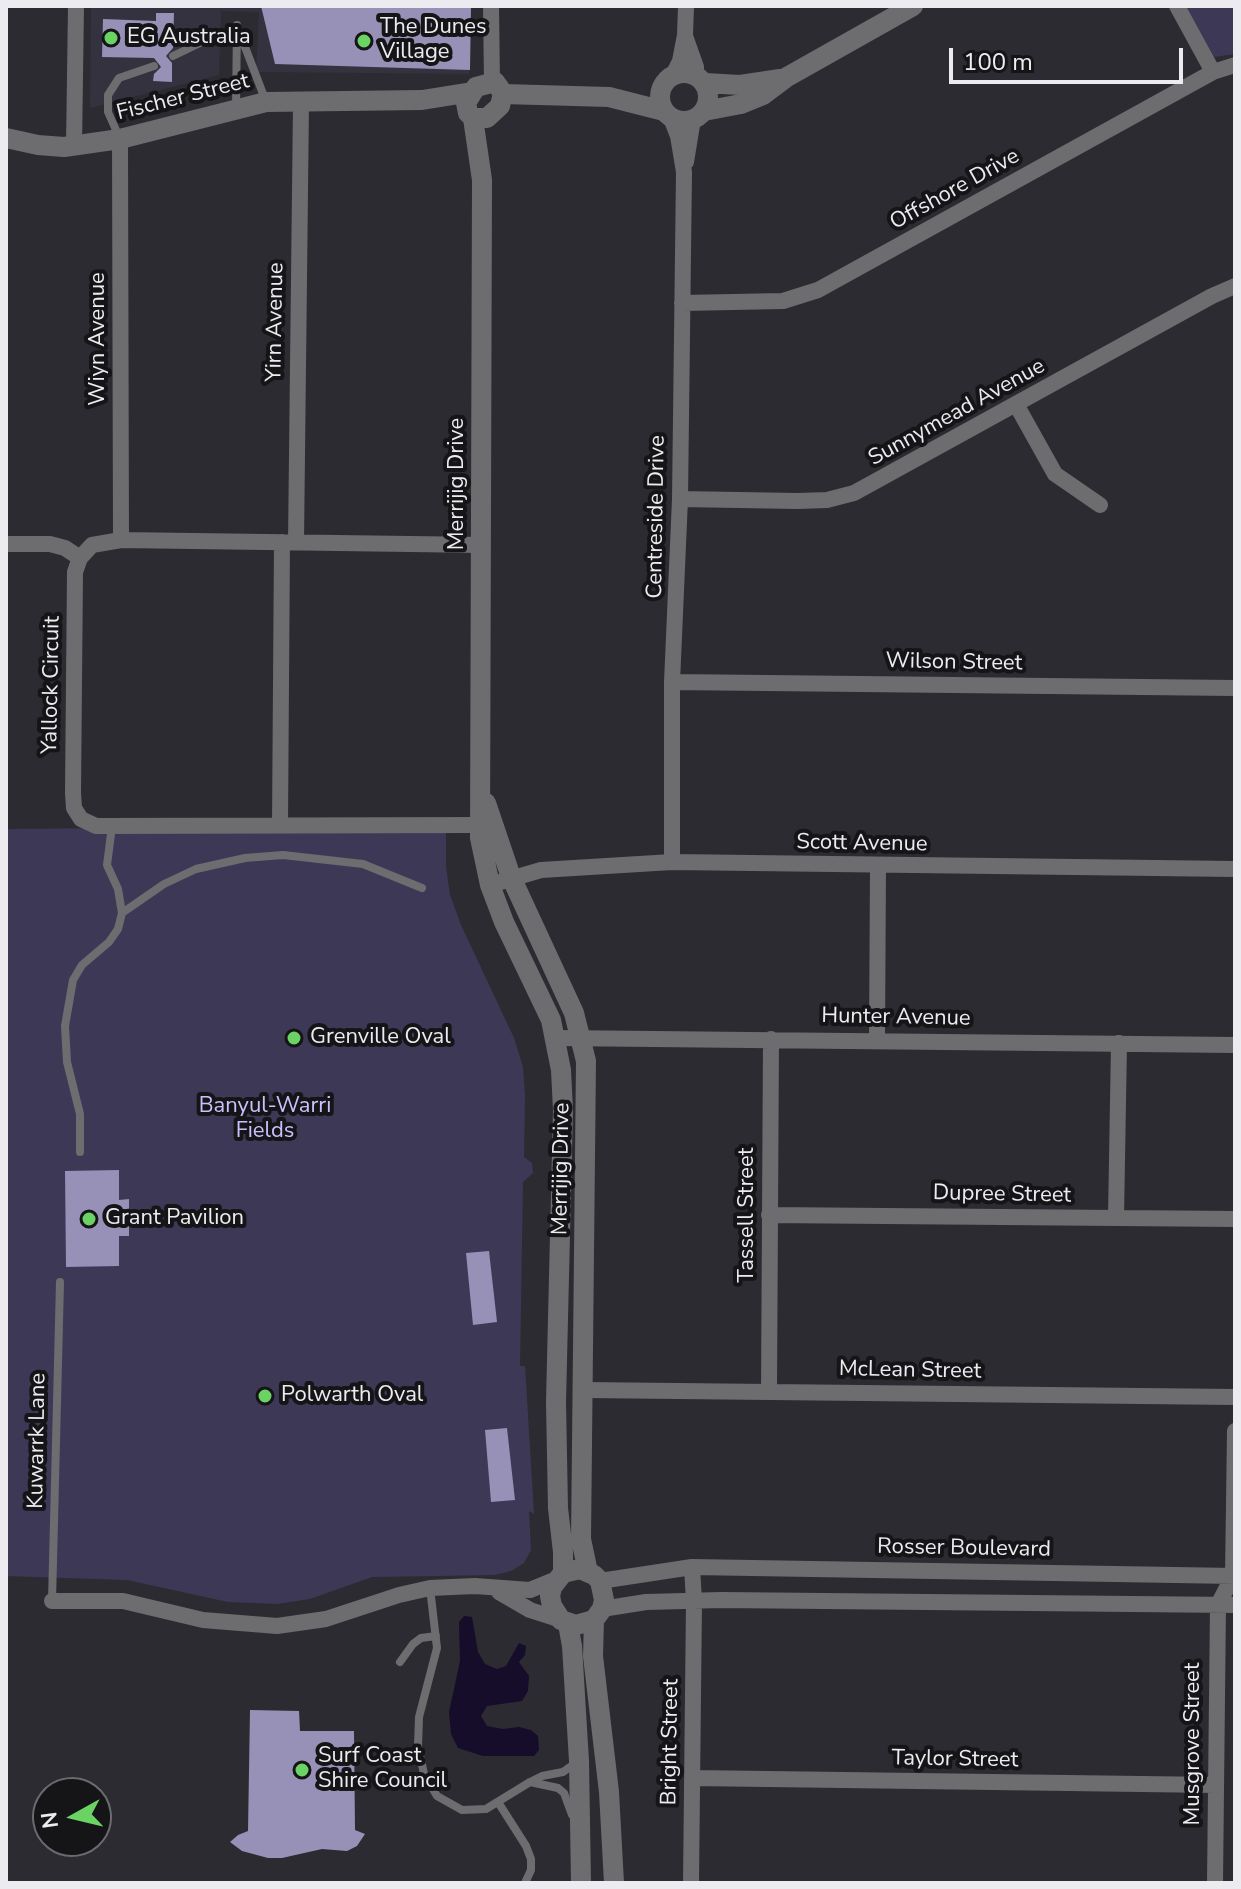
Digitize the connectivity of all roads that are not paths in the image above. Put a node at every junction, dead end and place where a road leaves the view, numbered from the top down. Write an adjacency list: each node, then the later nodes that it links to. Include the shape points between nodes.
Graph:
1 (76, 6): 26 (street)
2 (491, 6): 15 (street)
3 (686, 6): 6 (street)
4 (913, 6): 12 (street, Fischer Street)
5 (1177, 6): 11 (street)
6 (685, 35): 13 (street); 14 (street, via 680,61)
7 (239, 38): 8 (lane, via 202,42); 18 (lane); 20 (lane)
8 (173, 56)
9 (1235, 65): 11 (street, Offshore Drive)
10 (154, 66): 25 (lane, via 119,78 108,95 108,112)
11 (1213, 72): 29 (street, Offshore Drive, via 818,290 783,301)
12 (787, 77): 13 (street, Fischer Street, via 740,85); 23 (street, Fischer Street, via 763,95)
13 (700, 80): 14 (street, Fischer Street, via 686,74); 23 (street, via 707,92)
14 (668, 81): 16 (street, Fischer Street); 21 (street, via 661,98)
15 (486, 88): 16 (street, Fischer Street); 17 (street, Fischer Street); 22 (street, Merrijig Drive, via 467,99); 22 (street, via 503,100)
16 (609, 97): 21 (street, Fischer Street)
17 (422, 100): 19 (street, Fischer Street); 22 (street, Fischer Street)
18 (266, 102): 19 (street, Fischer Street); 20 (street, Fischer Street)
19 (301, 103): 34 (street, Yirn Avenue)
20 (236, 109): 25 (street, Fischer Street)
21 (667, 114): 23 (street, Fischer Street, via 678,121); 27 (street, Centreside Drive, via 678,136)
22 (478, 115): 36 (street, Merrijig Drive)
23 (699, 115): 27 (street, Centreside Drive)
24 (6, 138): 26 (street, Fischer Street)
25 (120, 139): 26 (street, Fischer Street); 33 (street, Wiyn Avenue)
26 (74, 146)
27 (684, 172): 29 (street, Centreside Drive)
28 (1235, 286): 30 (street, Sunnymead Avenue)
29 (682, 303): 31 (street, Centreside Drive)
30 (1017, 406): 31 (street, Sunnymead Avenue, via 854,493 827,500); 32 (street, via 1055,474)
31 (680, 499): 38 (street, Centreside Drive)
32 (1100, 505)
33 (121, 540): 34 (street); 37 (street, via 92,545)
34 (289, 542): 36 (street); 42 (street, Yirn Avenue)
35 (6, 544): 37 (street, via 50,544)
36 (482, 545): 40 (street, Merrijig Drive)
37 (80, 558): 41 (street, Yallock Circuit, via 75,572 74,808 81,819 96,826)
38 (672, 682): 39 (street, Wilson Street); 44 (street, Centreside Drive)
39 (1235, 688)
40 (481, 788): 43 (street, Merrijig Drive); 47 (street, Merrijig Drive)
41 (112, 825): 42 (street, Yallock Circuit); 50 (lane, via 107,865)
42 (280, 825): 43 (street, Yallock Circuit)
43 (479, 825): 48 (street, Merrijig Drive)
44 (672, 862): 45 (street, Scott Avenue); 47 (street, Scott Avenue, via 541,870)
45 (878, 866): 46 (street, Scott Avenue); 54 (street)
46 (1235, 869)
47 (511, 877): 48 (street, Scott Avenue); 52 (street, Merrijig Drive, via 561,980)
48 (490, 885): 51 (street, Merrijig Drive)
49 (422, 888): 50 (lane, via 363,864 283,855 245,858 196,869)
50 (122, 913): 57 (lane, via 109,942 82,965 68,997 66,1046 80,1114)
51 (556, 1038): 52 (street, Hunter Avenue); 67 (street, Merrijig Drive, via 563,1110 556,1402)
52 (582, 1038): 53 (street, Hunter Avenue); 62 (street, Merrijig Drive, via 587,1080)
53 (771, 1039): 54 (street, Hunter Avenue); 58 (street, Tassell Street)
54 (877, 1040): 55 (street, Hunter Avenue)
55 (1119, 1043): 56 (street, Hunter Avenue); 59 (street)
56 (1235, 1045)
57 (80, 1152)
58 (769, 1215): 59 (street, Dupree Street); 63 (street, Tassell Street)
59 (1116, 1218): 60 (street, Dupree Street)
60 (1235, 1219)
61 (60, 1282): 72 (lane, Kuwarrk Lane)
62 (584, 1390): 63 (street, McLean Street); 68 (street, Merrijig Drive, via 581,1539)
63 (769, 1391): 64 (street, McLean Street)
64 (1235, 1397)
65 (1235, 1431): 69 (street)
66 (692, 1567): 68 (street, Rosser Boulevard); 69 (street, Rosser Boulevard); 73 (street)
67 (560, 1576): 68 (street, via 580,1569); 71 (street, via 530,1590); 77 (street, Merrijig Drive, via 550,1596)
68 (594, 1576): 76 (street, Merrijig Drive, via 604,1600)
69 (1234, 1576): 74 (street)
70 (430, 1588): 71 (street); 72 (street, via 326,1619 277,1626 203,1620 123,1601); 78 (lane)
71 (494, 1589): 77 (street)
72 (52, 1601)
73 (694, 1601): 74 (street); 76 (street, via 624,1604); 81 (street, Bright Street)
74 (1218, 1605): 75 (street); 83 (street, Musgrove Street)
75 (1235, 1605)
76 (598, 1614): 77 (street, via 583,1624); 87 (street, Merrijig Drive, via 593,1656)
77 (565, 1622): 80 (street, Merrijig Drive, via 572,1646)
78 (436, 1636): 79 (lane, via 421,1638); 84 (lane, via 418,1731 424,1774 437,1796 454,1807 474,1811)
79 (400, 1662)
80 (579, 1761): 82 (lane); 86 (street, Merrijig Drive)
81 (693, 1778): 83 (street, Taylor Street); 88 (street, Bright Street)
82 (530, 1782): 84 (lane); 86 (lane, via 564,1793)
83 (1216, 1785): 89 (street, Musgrove Street)
84 (498, 1802): 85 (lane, via 531,1859)
85 (525, 1883)
86 (580, 1883)
87 (614, 1883)
88 (691, 1883)
89 (1215, 1883)

